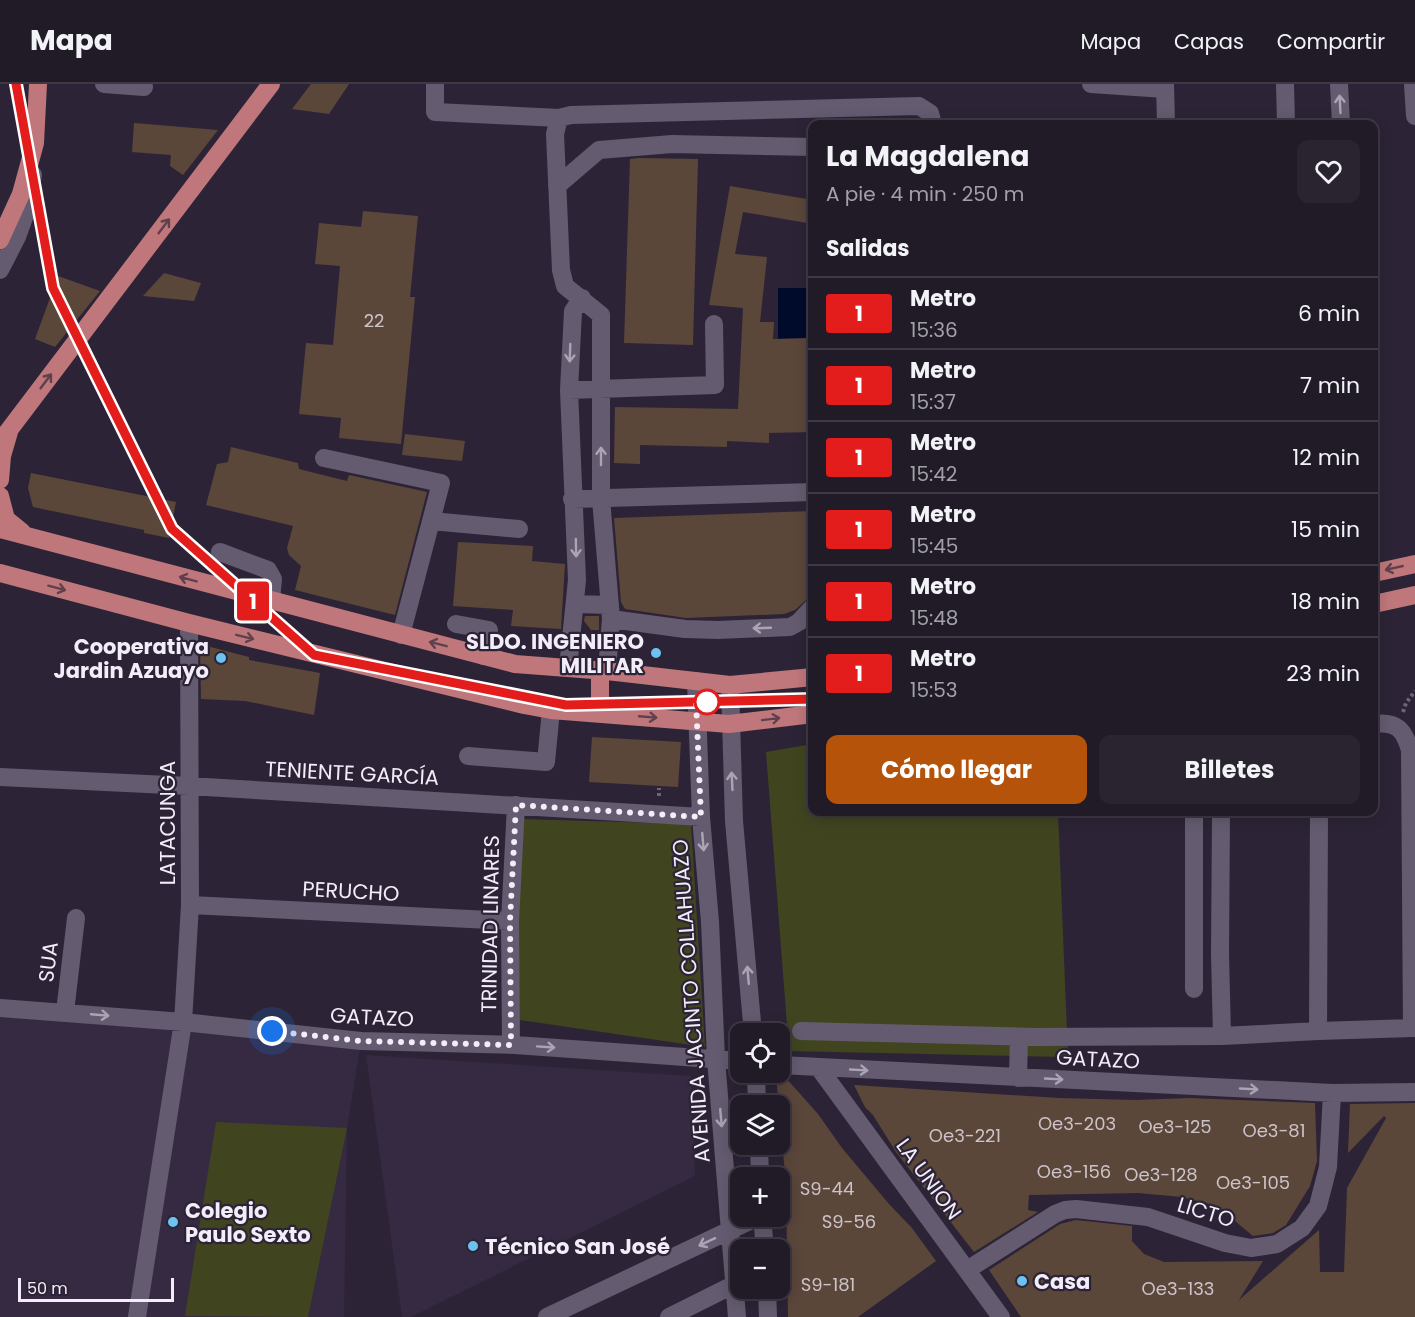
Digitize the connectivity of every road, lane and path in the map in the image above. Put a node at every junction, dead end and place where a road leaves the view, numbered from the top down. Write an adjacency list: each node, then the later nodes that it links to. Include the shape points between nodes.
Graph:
1 (38, 84): 20 (main road, via 35,143 21,194)
2 (44, 84): 21 (street, via 39,146 27,209 18,237)
3 (104, 84): 11 (street)
4 (271, 84): 26 (main road, one-way to 4)
5 (435, 84): 13 (street, via 435,112)
6 (1101, 84): 10 (street)
7 (1285, 84): 16 (street)
8 (1339, 84): 17 (street, one-way to 8)
9 (1413, 84): 12 (street)
10 (1165, 86): 15 (street)
11 (144, 87)
12 (1415, 116)
13 (559, 118): 14 (street, via 919,106 930,113); 19 (street, via 555,134)
14 (932, 120)
15 (1166, 120)
16 (1286, 120)
17 (1341, 120)
18 (808, 147): 19 (street, via 672,144 599,150)
19 (557, 186): 22 (street, via 561,270 566,286)
20 (0, 240)
21 (0, 270)
22 (582, 298): 24 (street, via 601,315); 25 (street, one-way to 25, via 573,311)
23 (714, 324): 24 (street, via 715,385)
24 (601, 389): 25 (street); 32 (street, one-way to 24)
25 (569, 390): 31 (street)
26 (5, 435): 28 (main road)
27 (324, 458): 33 (street, via 441,483)
28 (0, 480)
29 (808, 492): 32 (street)
30 (0, 495): 36 (main road, via 6,519)
31 (572, 499): 32 (street); 44 (street, one-way to 44)
32 (601, 499): 45 (street)
33 (431, 521): 35 (street); 49 (street)
34 (0, 529): 36 (main road)
35 (519, 529)
36 (31, 538): 42 (main road, one-way to 36)
37 (220, 552): 42 (street, via 268,570 273,579)
38 (1415, 564): 39 (main road, one-way to 39)
39 (1378, 572)
40 (0, 573): 46 (main road, one-way to 46)
41 (1415, 595): 43 (main road)
42 (271, 600): 49 (main road)
43 (1378, 603)
44 (575, 604): 45 (street); 51 (street)
45 (610, 612): 47 (street, one-way to 45, via 790,627 685,629); 52 (street)
46 (189, 623): 56 (main road, one-way to 56); 64 (street, LATACUNGA)
47 (806, 623)
48 (456, 624): 50 (street, via 489,630)
49 (401, 635): 50 (main road, one-way to 49)
50 (483, 656): 51 (main road, via 515,664)
51 (568, 668): 52 (main road)
52 (604, 671): 54 (main road); 57 (main road)
53 (808, 677): 55 (main road)
54 (696, 681): 55 (main road); 59 (street, AVENIDA JACINTO COLLAHUAZO)
55 (729, 685): 60 (street)
56 (551, 710): 57 (main road); 62 (street, via 546,762)
57 (600, 713): 59 (main road, one-way to 59)
58 (808, 715): 60 (main road, one-way to 58)
59 (696, 721): 60 (main road); 69 (street, AVENIDA JACINTO COLLAHUAZO)
60 (729, 724): 77 (street, one-way to 60)
61 (1378, 724): 78 (street, via 1397,727 1406,736 1410,750)
62 (468, 756)
63 (0, 777): 64 (street, TENIENTE GARCÍA)
64 (189, 786): 65 (street, TENIENTE GARCÍA); 70 (street, LATACUNGA)
65 (516, 805): 69 (street, TENIENTE GARCÍA); 72 (street, TRINIDAD LINARES)
66 (1194, 816): 73 (street)
67 (1221, 816): 82 (street)
68 (1319, 816): 80 (street)
69 (701, 817): 84 (street, AVENIDA JACINTO COLLAHUAZO, one-way to 84)
70 (190, 905): 72 (street, PERUCHO); 76 (street, LATACUNGA)
71 (76, 918): 75 (street, SUA)
72 (510, 921): 83 (street, TRINIDAD LINARES)
73 (1194, 989)
74 (0, 1008): 75 (street, GATAZO)
75 (65, 1012): 76 (street, GATAZO, one-way to 76)
76 (183, 1022): 83 (street, GATAZO, via 361,1041); 98 (street, LATACUNGA)
77 (752, 1023)
78 (1414, 1028): 80 (street)
79 (801, 1031): 81 (street)
80 (1318, 1031): 82 (street)
81 (1019, 1036): 82 (street); 88 (street)
82 (1222, 1036)
83 (511, 1045): 84 (street, GATAZO, one-way to 84)
84 (716, 1059): 85 (street, GATAZO); 92 (street, AVENIDA JACINTO COLLAHUAZO, one-way to 92)
85 (730, 1060)
86 (790, 1066): 87 (street, GATAZO)
87 (819, 1068): 88 (street, GATAZO, one-way to 88); 94 (street, LA UNION)
88 (1018, 1078): 90 (street, GATAZO, one-way to 90)
89 (1415, 1092): 90 (street, GATAZO)
90 (1332, 1093): 94 (street, LICTO, via 1328,1167 1318,1206 1302,1228 1277,1244 1251,1248 1148,1217 1076,1209 1055,1214)
91 (737, 1227): 92 (street)
92 (731, 1230): 93 (street, AVENIDA JACINTO COLLAHUAZO); 99 (street, one-way to 99)
93 (732, 1239)
94 (967, 1270): 103 (street, LA UNION)
95 (730, 1286): 100 (street)
96 (738, 1299): 101 (street, AVENIDA JACINTO COLLAHUAZO)
97 (767, 1299): 102 (street)
98 (137, 1317)
99 (547, 1317)
100 (669, 1317)
101 (737, 1317)
102 (768, 1317)
103 (1001, 1317)

